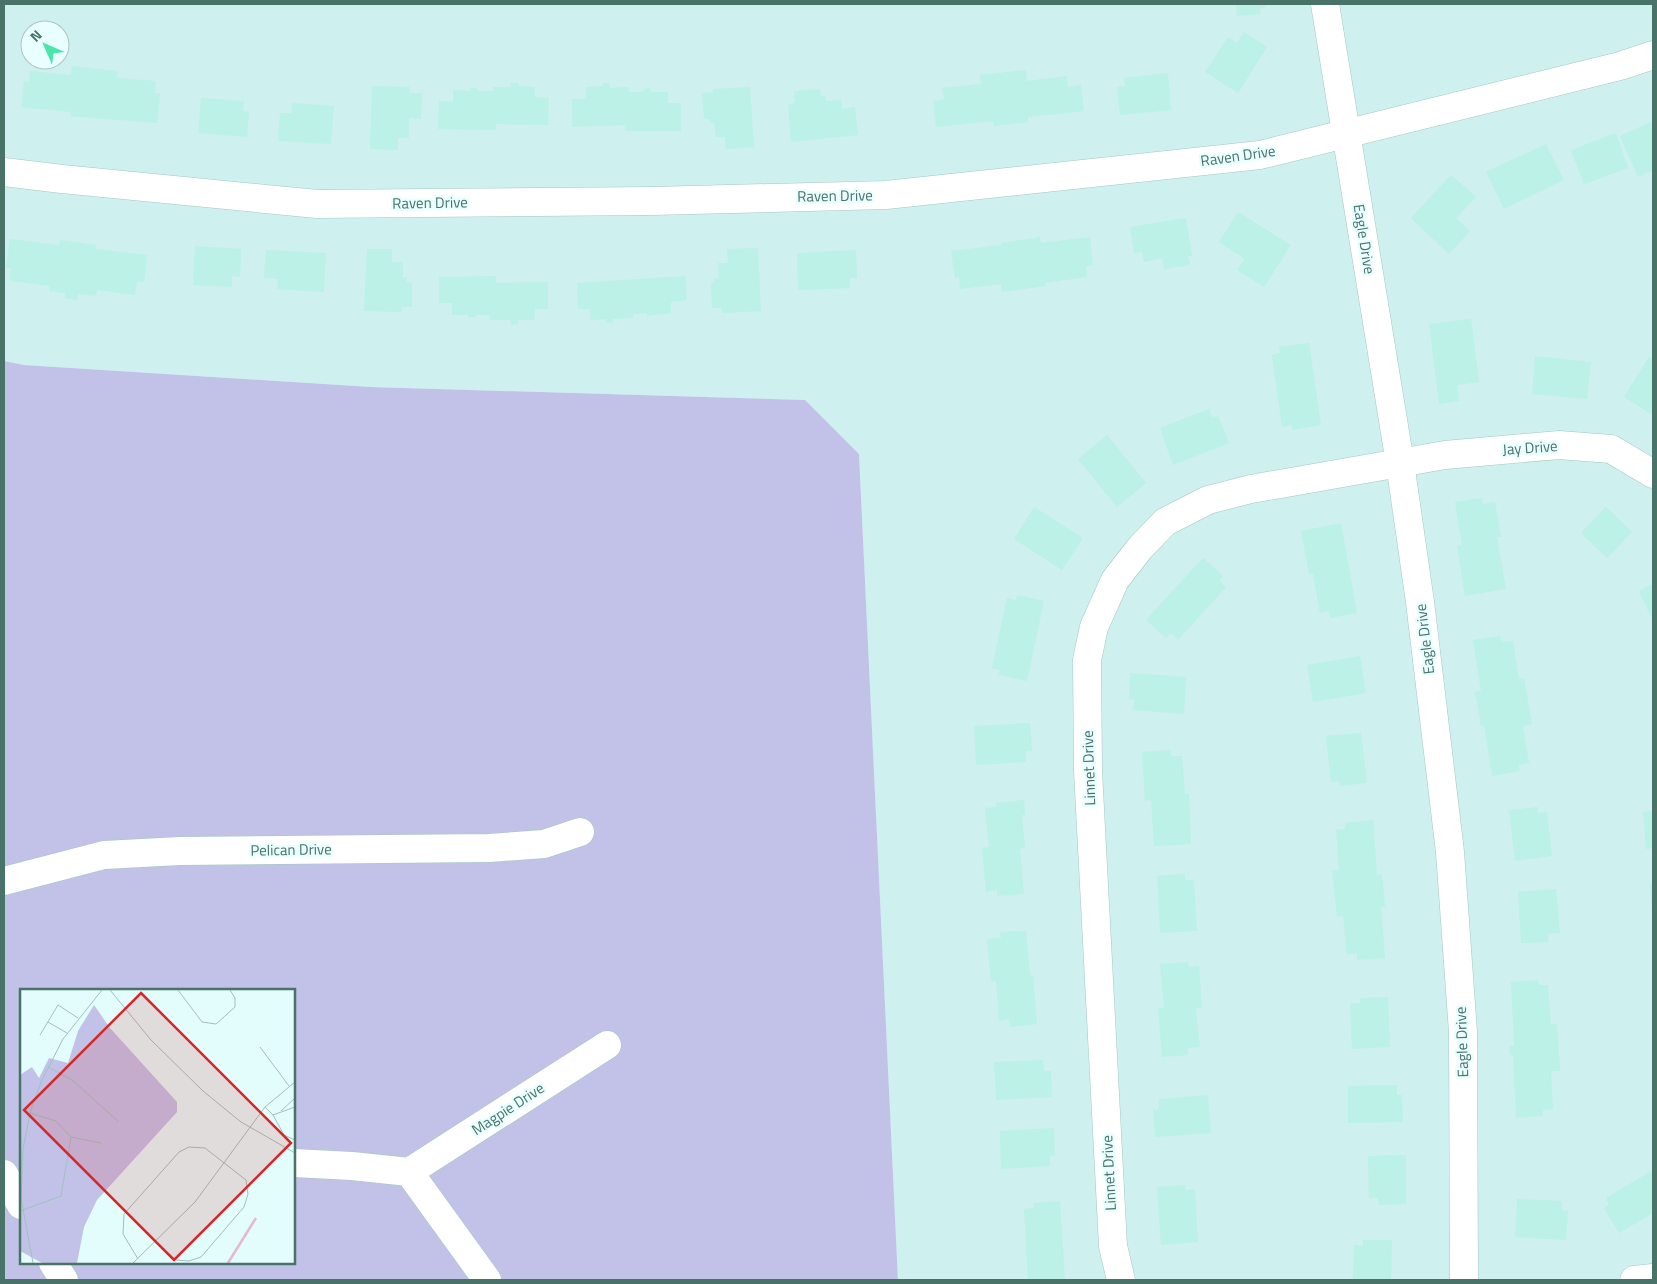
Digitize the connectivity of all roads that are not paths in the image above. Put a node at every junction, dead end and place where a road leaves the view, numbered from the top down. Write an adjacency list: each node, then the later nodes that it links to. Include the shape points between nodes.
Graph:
1 (1325, 4): 3 (street, Eagle Drive)
2 (1653, 55): 3 (street, Raven Drive)
3 (1347, 134): 4 (street, Raven Drive, via 1260,155 886,195 317,204); 5 (street, Eagle Drive)
4 (4, 172)
5 (1400, 462): 6 (street, Jay Drive, via 1559,444 1611,449); 16 (street, Linnet Drive, via 1251,489 1208,500 1165,522 1115,580 1094,627 1087,660 1088,772 1113,1246); 17 (street, Eagle Drive, via 1451,861 1462,1032)
6 (1653, 474)
7 (580, 832): 8 (street, Pelican Drive, via 544,844 489,848 180,851 104,855)
8 (4, 881)
9 (607, 1045): 11 (street, Magpie Drive)
10 (295, 1163): 11 (street)
11 (409, 1172): 15 (street)
12 (4, 1174): 13 (street)
13 (20, 1203)
14 (1653, 1278): 18 (street)
15 (487, 1280)
16 (1121, 1280)
17 (1464, 1280)
18 (1634, 1280)

